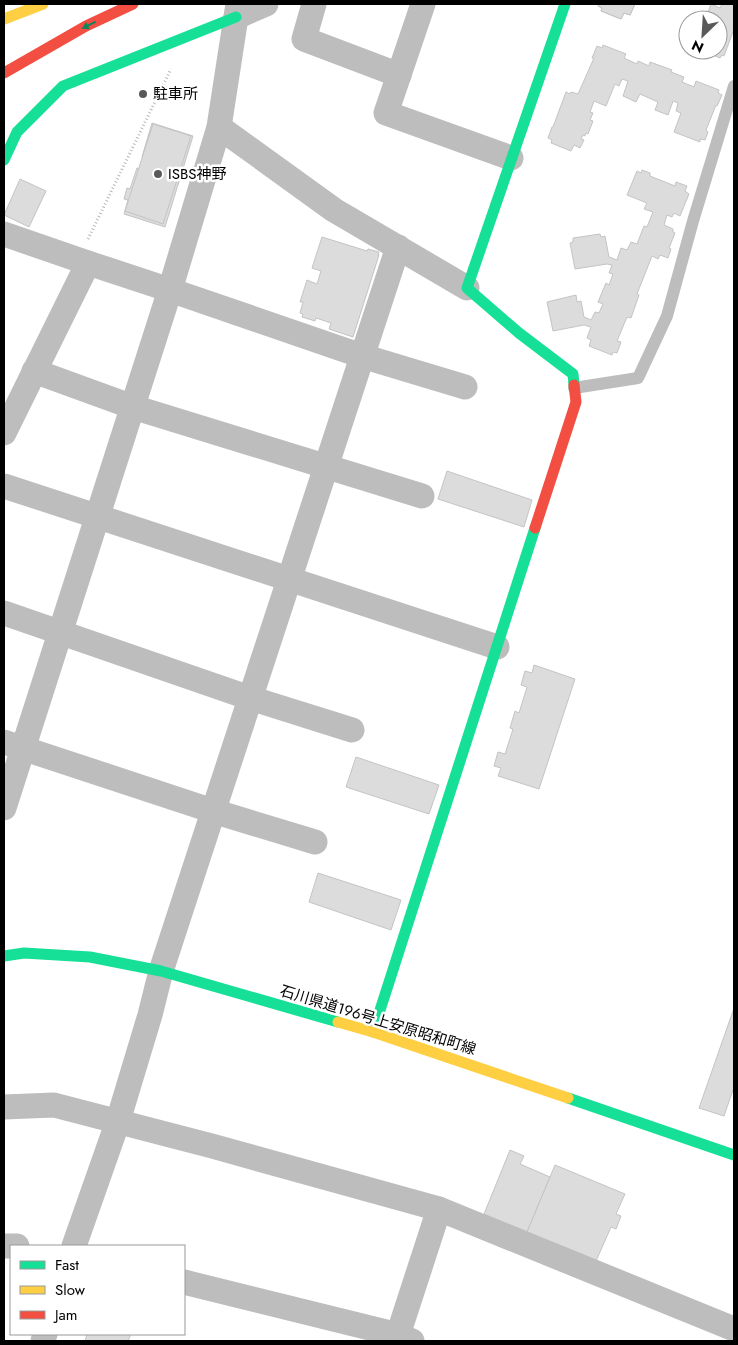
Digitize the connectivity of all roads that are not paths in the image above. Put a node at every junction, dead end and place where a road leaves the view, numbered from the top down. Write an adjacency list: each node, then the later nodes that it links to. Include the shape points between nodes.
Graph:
1 (44, 4): 8 (main road)
2 (133, 4): 9 (main road, one-way to 9, via 86,26)
3 (266, 4): 7 (street)
4 (314, 4): 10 (street, via 304,38)
5 (423, 4): 10 (street)
6 (565, 4): 13 (main road)
7 (237, 10): 12 (street); 14 (main road, via 187,35 63,86 17,132)
8 (4, 19)
9 (4, 73)
10 (399, 76): 13 (street, via 386,113)
11 (734, 86): 23 (lane, via 667,316 638,378)
12 (219, 126): 16 (street, via 334,210); 19 (street)
13 (511, 158): 18 (main road)
14 (4, 160)
15 (4, 234): 17 (street)
16 (398, 247): 18 (street); 20 (street)
17 (83, 261): 19 (street); 21 (street)
18 (467, 288): 23 (main road, via 573,374)
19 (170, 290): 20 (street); 24 (street)
20 (362, 356): 22 (street); 26 (street)
21 (34, 371): 24 (street); 25 (street)
22 (464, 387)
23 (574, 388): 33 (main road, via 576,402)
24 (133, 406): 26 (street); 29 (street)
25 (4, 433)
26 (326, 467): 28 (street); 30 (street)
27 (4, 486): 29 (street)
28 (422, 496)
29 (98, 517): 30 (street); 32 (street)
30 (289, 579): 33 (street); 34 (street)
31 (4, 613): 32 (street)
32 (60, 632): 34 (street); 36 (street)
33 (497, 647): 42 (main road)
34 (250, 698): 35 (street); 38 (street)
35 (352, 730)
36 (13, 745): 37 (street); 38 (street)
37 (4, 808)
38 (213, 811): 39 (street); 41 (street)
39 (315, 842)
40 (4, 956): 41 (main road, 石川県道196号上安原昭和町線, via 24,953 90,957)
41 (161, 971): 42 (main road, 石川県道196号上安原昭和町線); 44 (street)
42 (373, 1032): 45 (main road, 石川県道196号上安原昭和町線)
43 (4, 1107): 44 (street, via 54,1105)
44 (118, 1121): 46 (street); 47 (street)
45 (734, 1155)
46 (439, 1210): 49 (street); 50 (street)
47 (74, 1245)
48 (185, 1282): 50 (street)
49 (734, 1329)
50 (402, 1339)

